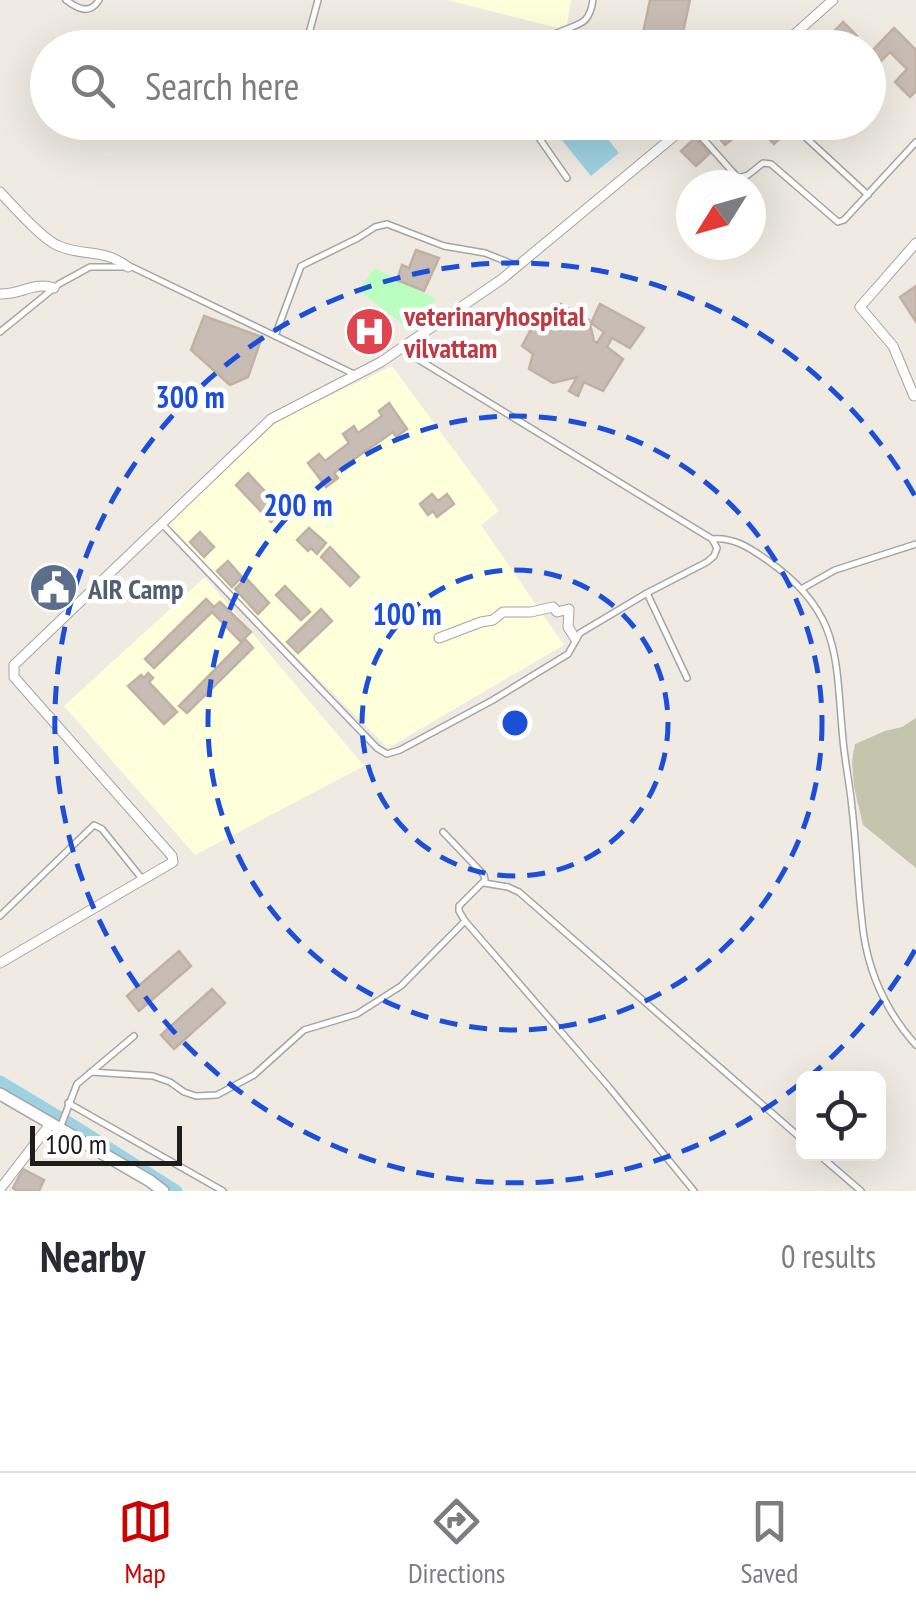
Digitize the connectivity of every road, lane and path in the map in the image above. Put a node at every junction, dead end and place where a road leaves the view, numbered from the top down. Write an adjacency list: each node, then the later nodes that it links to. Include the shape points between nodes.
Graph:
1 (66, 0): 2 (lane, via 81,10)
2 (99, 0)
3 (318, 0): 6 (lane)
4 (593, 0): 7 (lane, via 585,21)
5 (834, 0): 8 (street)
6 (310, 30)
7 (564, 30)
8 (800, 30)
9 (541, 140): 14 (lane)
10 (670, 140): 18 (street)
11 (705, 140): 16 (lane, via 734,175 772,164 838,222)
12 (809, 140): 16 (lane)
13 (916, 142): 16 (lane)
14 (567, 178)
15 (0, 192): 19 (street, via 57,246 106,254)
16 (868, 194)
17 (916, 243): 26 (street, via 860,307 893,346)
18 (518, 266): 23 (lane, via 381,224 301,266); 24 (street)
19 (128, 267): 20 (lane, via 90,267); 23 (lane)
20 (54, 288): 21 (street); 22 (lane)
21 (0, 294)
22 (0, 332)
23 (275, 336): 25 (lane)
24 (401, 348): 25 (street); 28 (lane)
25 (357, 375): 27 (street, via 271,419)
26 (914, 396)
27 (161, 523): 33 (lane, via 387,754 568,654); 36 (street, via 12,673 172,856 169,865)
28 (712, 539): 30 (lane, via 753,550); 31 (lane, via 716,548 707,562)
29 (916, 544): 30 (lane)
30 (802, 588): 42 (lane, via 828,630 838,666 864,939 887,1007)
31 (647, 593): 33 (lane); 34 (lane)
32 (439, 638): 33 (street, via 503,612 553,607 569,609)
33 (576, 638)
34 (687, 678)
35 (443, 832): 37 (lane, via 484,875)
36 (142, 880): 38 (lane, via 94,825); 40 (street)
37 (484, 883): 39 (lane, via 459,906); 47 (lane, via 519,892)
38 (0, 916)
39 (465, 920): 43 (lane, via 401,986 357,1014 304,1030 254,1075 217,1095 196,1096 153,1076); 54 (lane)
40 (0, 963)
41 (134, 1036): 43 (lane)
42 (916, 1045)
43 (91, 1072): 45 (lane)
44 (0, 1094): 46 (street)
45 (68, 1103): 46 (lane); 53 (lane)
46 (55, 1125): 49 (street); 50 (street)
47 (796, 1134)
48 (826, 1161): 55 (lane)
49 (150, 1181): 51 (lane); 52 (street)
50 (0, 1189)
51 (140, 1191)
52 (163, 1191)
53 (223, 1191)
54 (694, 1191)
55 (861, 1191)

